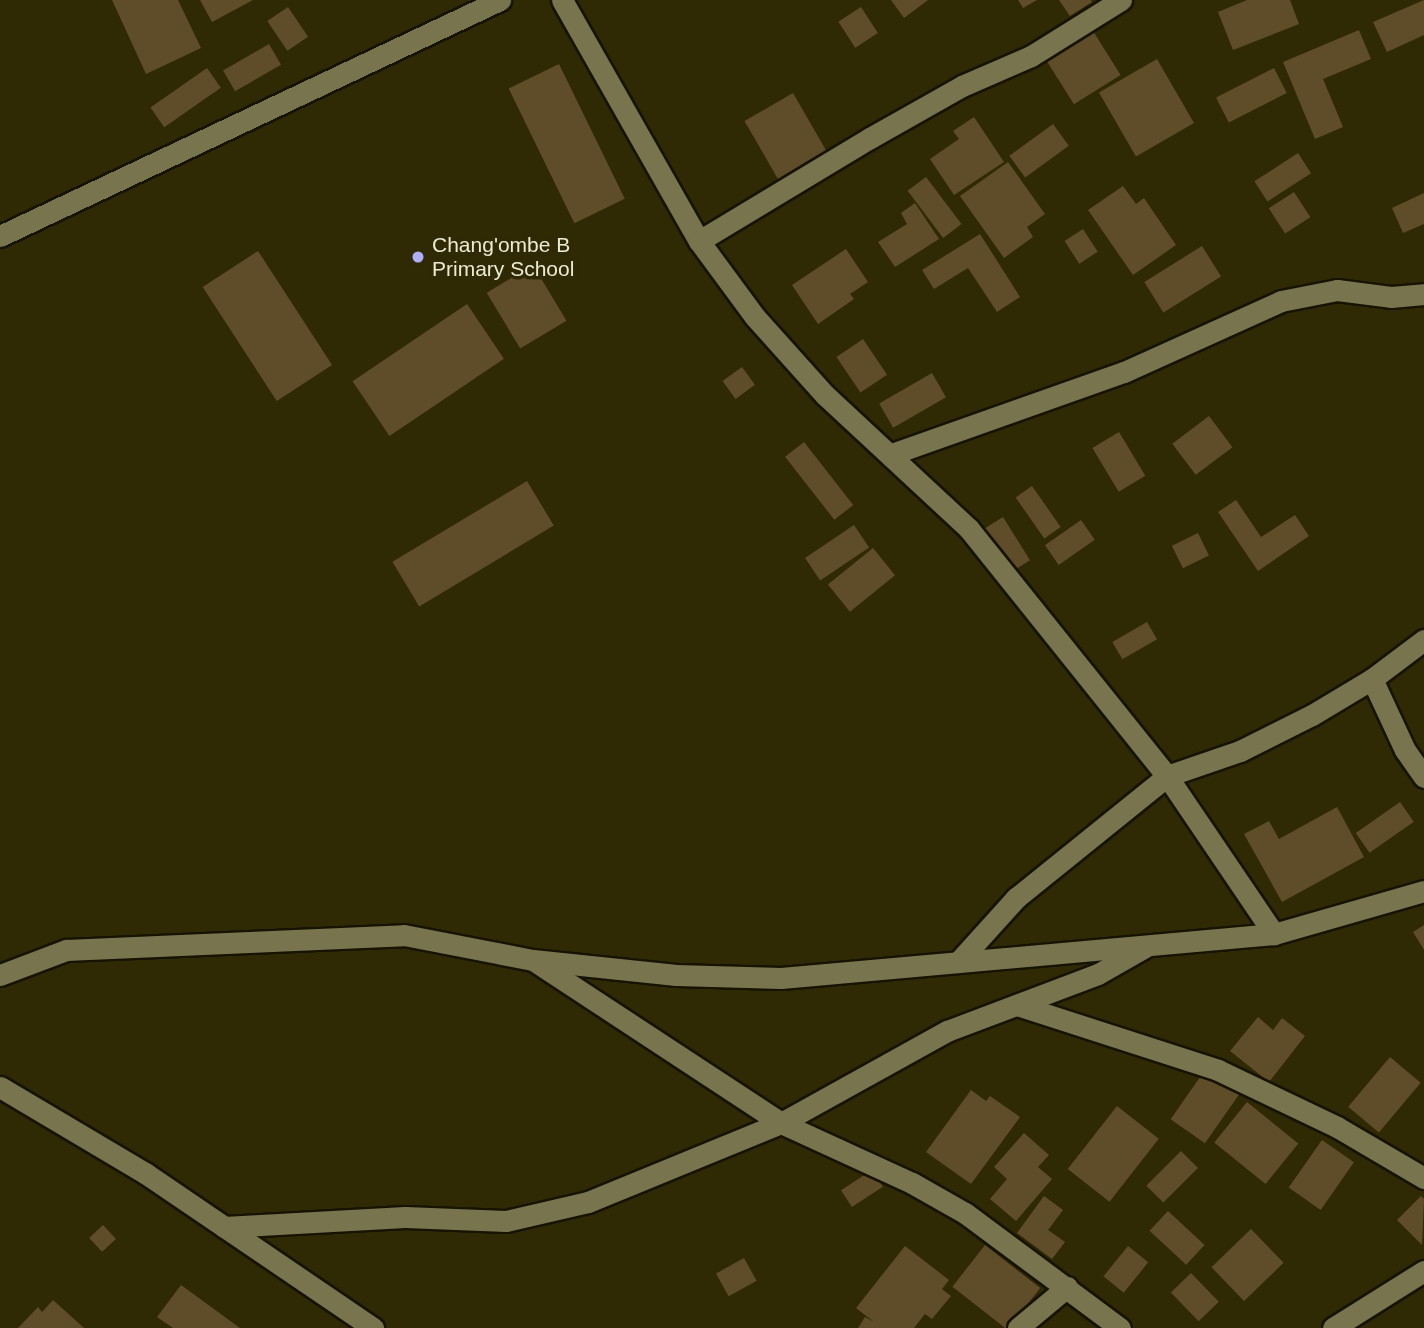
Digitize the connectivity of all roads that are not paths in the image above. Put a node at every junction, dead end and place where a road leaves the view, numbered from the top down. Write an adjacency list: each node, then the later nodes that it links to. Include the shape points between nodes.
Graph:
1 (500, 0): 4 (street)
2 (562, 0): 5 (street)
3 (1121, 0): 5 (street, via 1031,56 962,86 870,138)
4 (0, 236)
5 (699, 241): 7 (street, via 755,317 825,395)
6 (1424, 294): 7 (street, via 1391,297 1337,290 1281,301 1124,372)
7 (892, 454): 10 (street, via 969,529)
8 (1424, 640): 9 (street)
9 (1372, 679): 10 (street, via 1240,751); 11 (street, via 1405,750)
10 (1167, 776): 13 (street); 16 (street, via 1016,898)
11 (1424, 777)
12 (1424, 891): 13 (street)
13 (1274, 934): 14 (street)
14 (1155, 942): 16 (street); 18 (street, via 1098,974)
15 (533, 960): 16 (street, via 676,975 781,978); 17 (street, via 404,935 300,937 66,950); 20 (street)
16 (960, 960)
17 (0, 975)
18 (1017, 1005): 20 (street, via 947,1031); 21 (street, via 1218,1070 1338,1127)
19 (0, 1087): 22 (street, via 145,1173)
20 (781, 1123): 22 (street, via 588,1202 506,1222 405,1217); 24 (street, via 954,1207)
21 (1424, 1178)
22 (224, 1227): 25 (street)
23 (1424, 1271): 28 (street)
24 (1067, 1287): 26 (street); 27 (street)
25 (373, 1328)
26 (1018, 1328)
27 (1120, 1328)
28 (1333, 1328)

